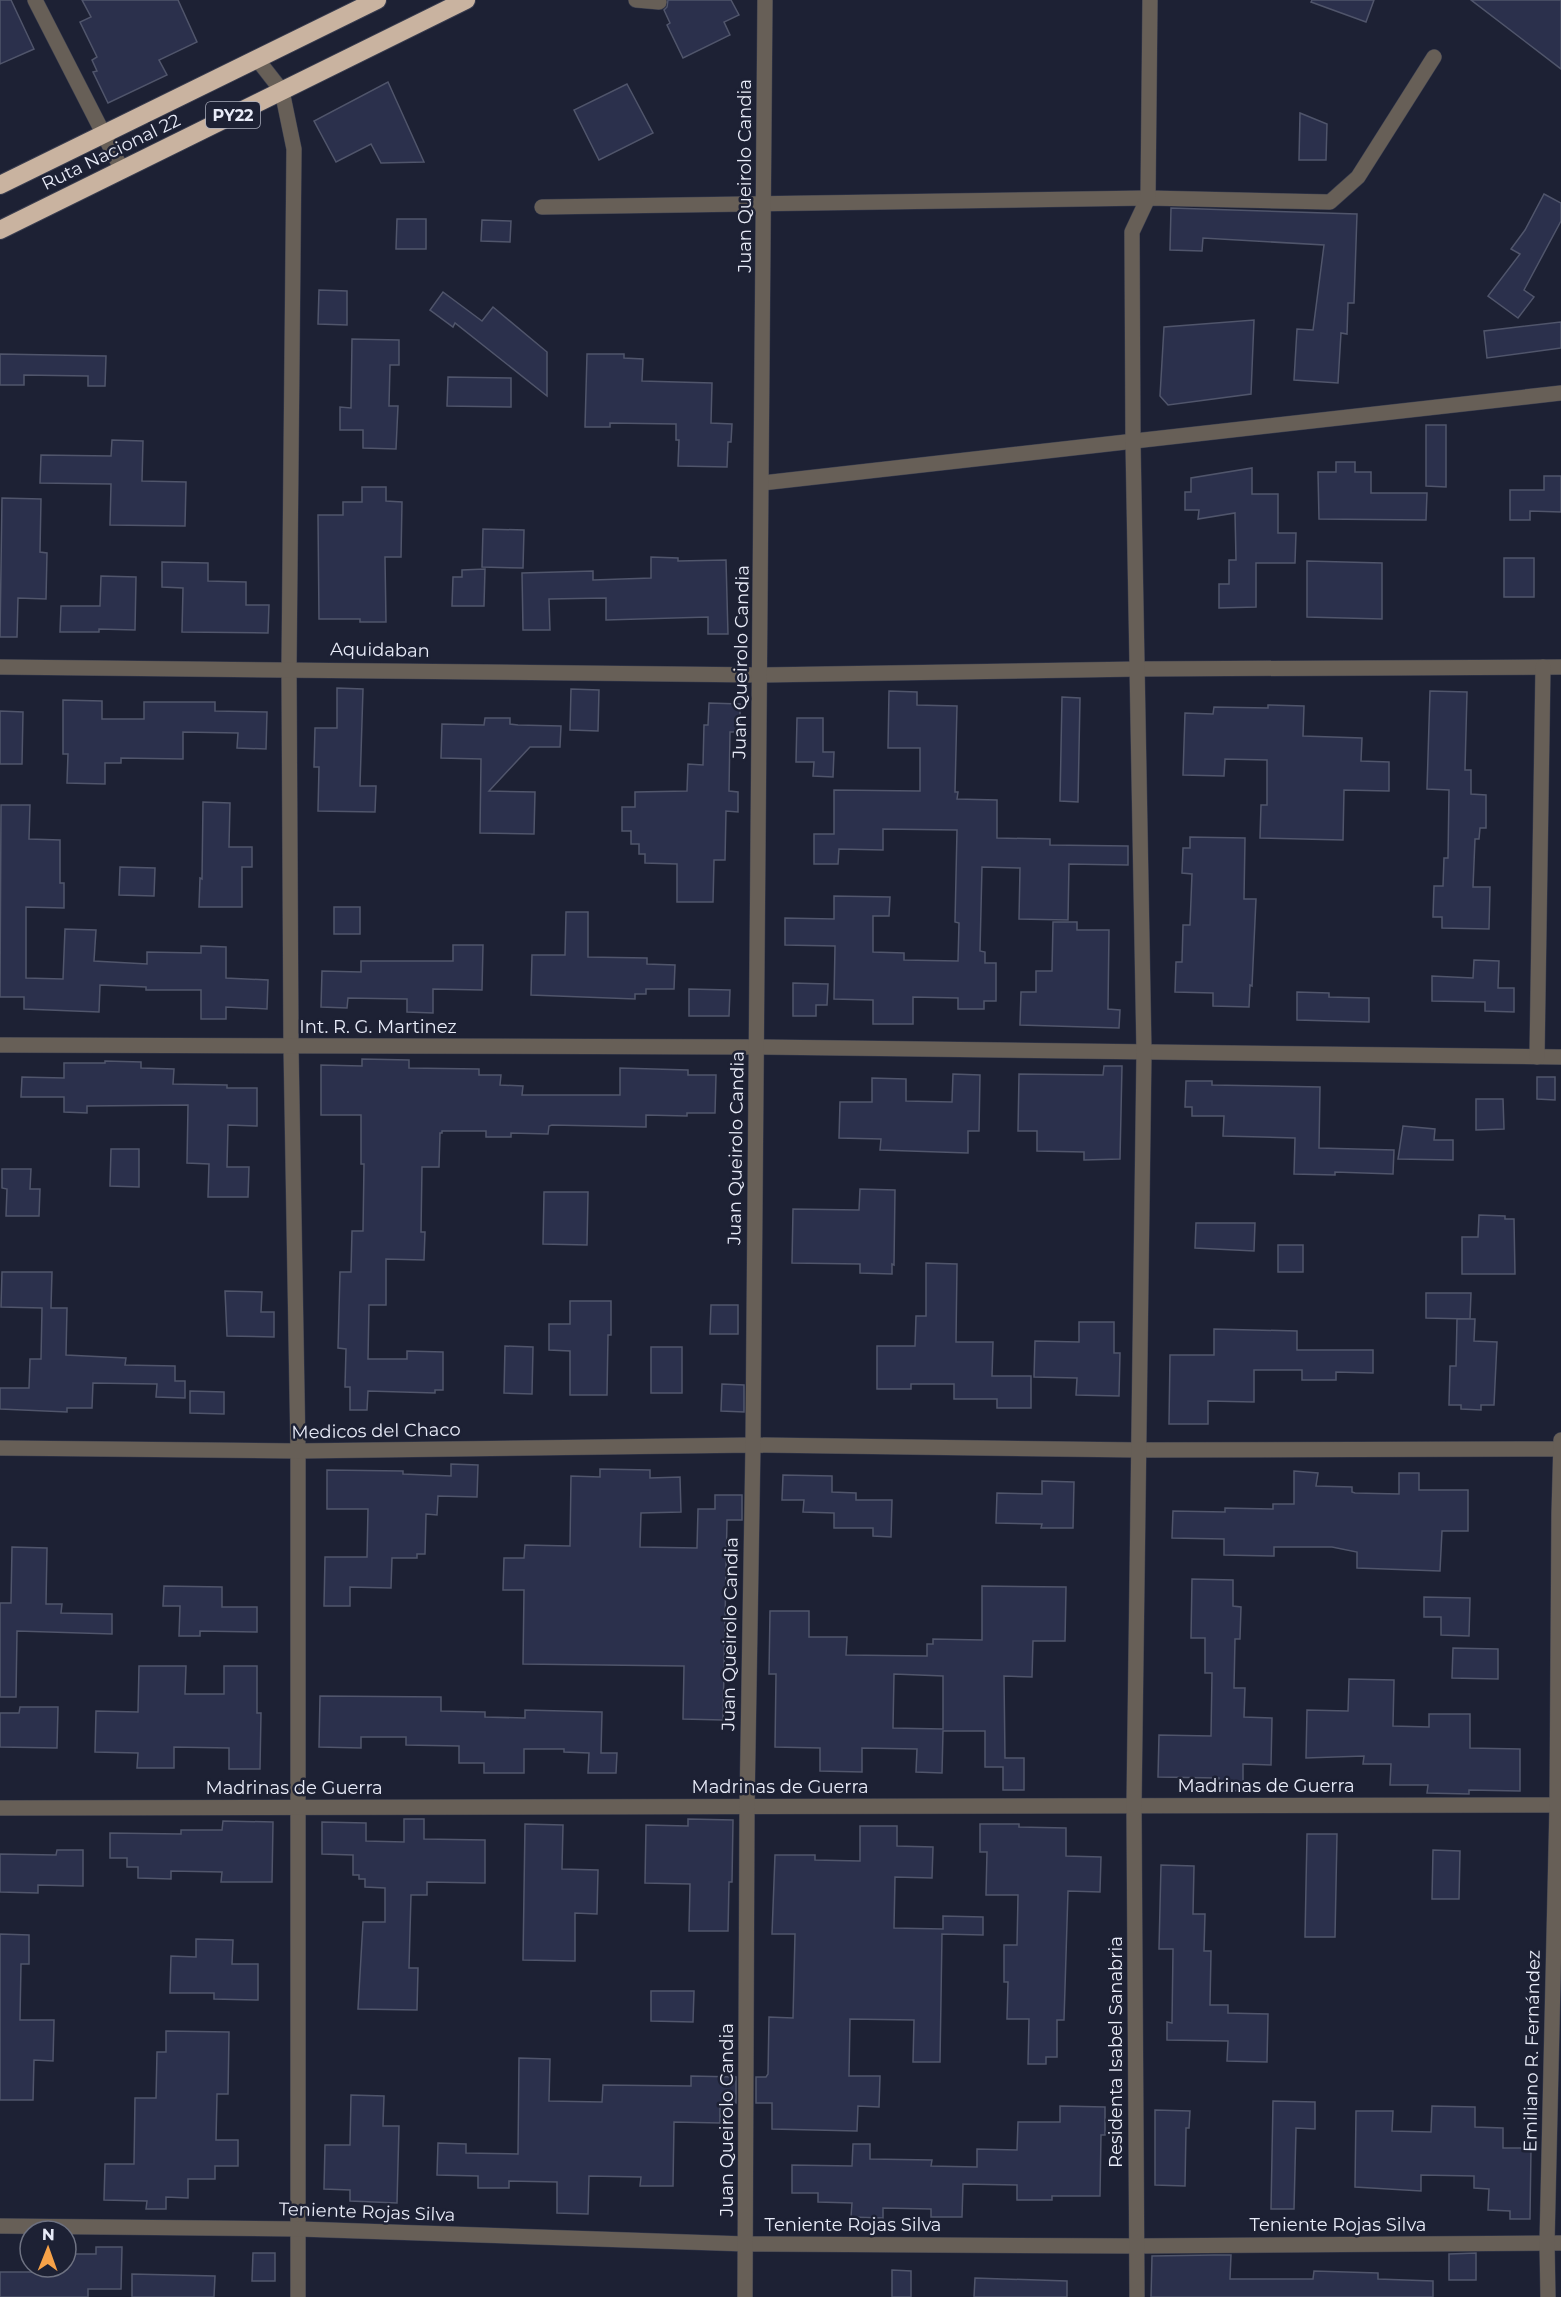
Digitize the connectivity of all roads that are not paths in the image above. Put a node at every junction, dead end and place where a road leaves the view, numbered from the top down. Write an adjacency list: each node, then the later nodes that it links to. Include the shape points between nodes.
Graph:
1 (35, 0): 11 (street)
2 (377, 0): 9 (highway, Ruta Nacional 22 / PY22)
3 (466, 0): 10 (highway, Ruta Nacional 22 / PY22)
4 (636, 0): 7 (street)
5 (765, 0): 15 (street, Juan Queirolo Candia)
6 (1150, 0): 14 (street)
7 (659, 2)
8 (1434, 57): 14 (street, via 1358,177 1330,202)
9 (257, 59): 10 (street); 11 (highway, Ruta Nacional 22 / PY22)
10 (282, 91): 12 (highway, Ruta Nacional 22 / PY22); 24 (street, via 294,149)
11 (104, 134): 12 (street); 13 (highway, Ruta Nacional 22 / PY22)
12 (122, 170): 17 (highway, Ruta Nacional 22 / PY22)
13 (0, 185)
14 (1148, 198): 15 (street); 19 (street, Residenta Isabel Sanabria, via 1132,232)
15 (765, 203): 16 (street); 20 (street, Juan Queirolo Candia)
16 (542, 207)
17 (0, 230)
18 (1561, 393): 19 (street)
19 (1133, 442): 20 (street); 25 (street, Residenta Isabel Sanabria)
20 (762, 483): 26 (street, Juan Queirolo Candia)
21 (0, 667): 24 (street, Aquidaban)
22 (1543, 667): 23 (street, Aquidaban); 25 (street, Aquidaban); 31 (street)
23 (1561, 667)
24 (289, 668): 26 (street, Aquidaban); 28 (street)
25 (1139, 669): 26 (street, Aquidaban); 30 (street, Residenta Isabel Sanabria)
26 (760, 675): 29 (street, Juan Queirolo Candia)
27 (0, 1045): 28 (street, Int. R. G. Martinez)
28 (291, 1046): 29 (street, Int. R. G. Martinez); 38 (street)
29 (756, 1047): 30 (street, Int. R. G. Martinez); 34 (street, Juan Queirolo Candia)
30 (1144, 1052): 31 (street, Int. R. G. Martinez); 37 (street, Residenta Isabel Sanabria)
31 (1537, 1057): 32 (street, Int. R. G. Martinez)
32 (1561, 1057)
33 (1561, 1440): 36 (street, Emiliano R. Fernández)
34 (753, 1445): 37 (street, Medicos del Chaco); 38 (street, Medicos del Chaco); 42 (street, Juan Queirolo Candia)
35 (0, 1448): 38 (street, Medicos del Chaco)
36 (1561, 1449): 37 (street, Medicos del Chaco); 39 (street, Emiliano R. Fernández)
37 (1140, 1450): 40 (street, Residenta Isabel Sanabria)
38 (298, 1451): 41 (street)
39 (1559, 1805): 40 (street, Madrinas de Guerra); 46 (street, Emiliano R. Fernández)
40 (1134, 1806): 42 (street, Madrinas de Guerra); 48 (street, Residenta Isabel Sanabria)
41 (299, 1807): 42 (street, Madrinas de Guerra); 43 (street, Madrinas de Guerra); 45 (street)
42 (747, 1807): 47 (street, Juan Queirolo Candia)
43 (0, 1808)
44 (0, 2226): 45 (street, Teniente Rojas Silva)
45 (299, 2229): 47 (street, Teniente Rojas Silva); 49 (street)
46 (1554, 2243): 48 (street, Teniente Rojas Silva); 52 (street, Emiliano R. Fernández)
47 (746, 2244): 48 (street, Teniente Rojas Silva); 50 (street, Juan Queirolo Candia)
48 (1137, 2246): 51 (street, Residenta Isabel Sanabria)
49 (298, 2297)
50 (745, 2297)
51 (1137, 2297)
52 (1548, 2297)

